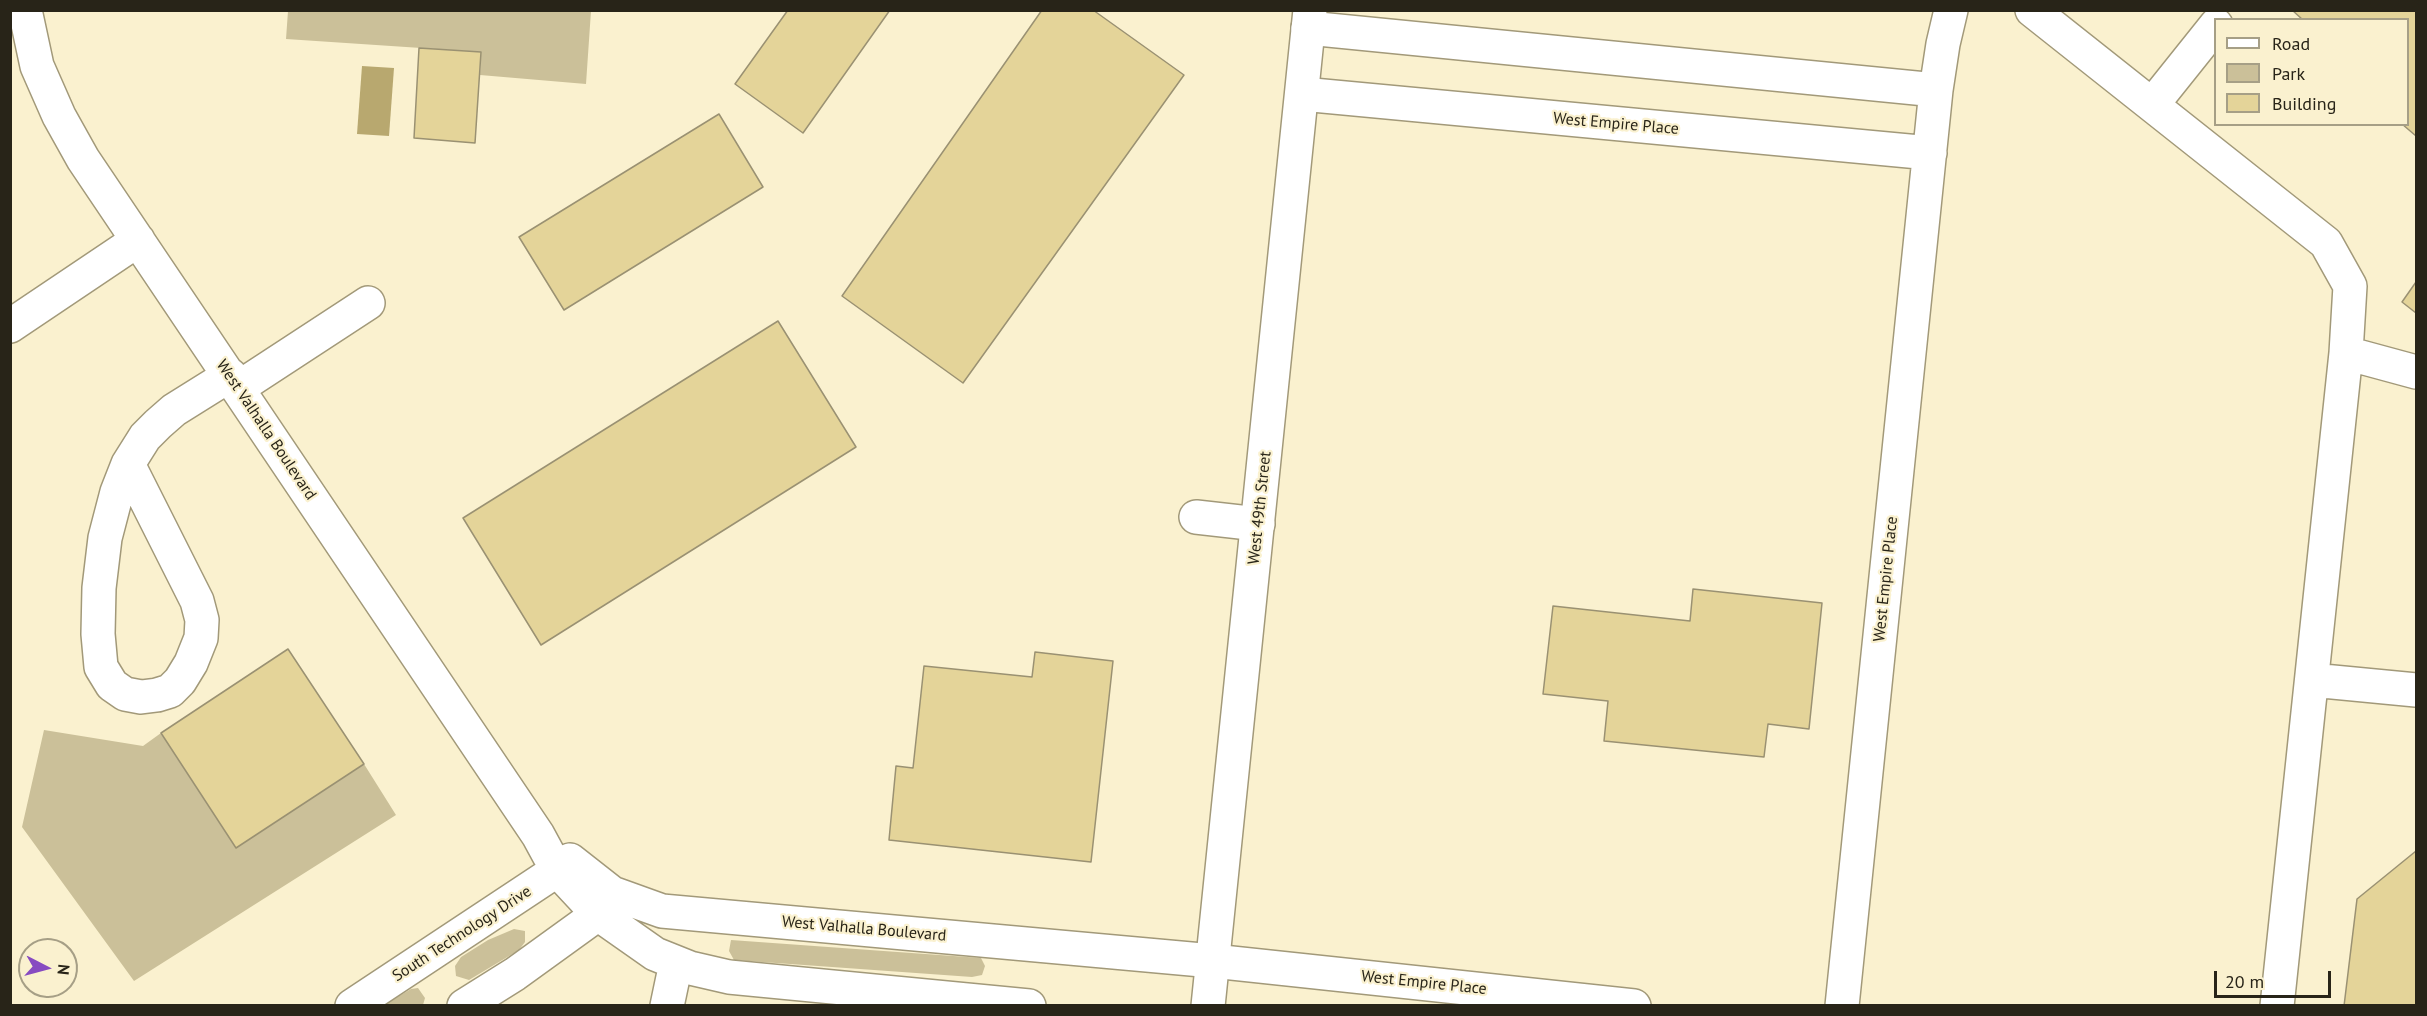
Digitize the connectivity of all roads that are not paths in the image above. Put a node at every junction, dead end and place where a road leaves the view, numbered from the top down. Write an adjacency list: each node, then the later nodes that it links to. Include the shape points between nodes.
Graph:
1 (25, 10): 10 (street, West Valhalla Boulevard, via 38,66 59,116)
2 (1951, 10): 6 (street, West Empire Place)
3 (2032, 10): 8 (street)
4 (1309, 20): 6 (street); 7 (street, West 49th Street)
5 (2214, 28): 8 (street)
6 (1936, 90): 9 (street, West Empire Place)
7 (1302, 94): 9 (street, West Empire Place); 18 (street, West 49th Street)
8 (2152, 105): 13 (street, via 2326,243 2350,286)
9 (1930, 153): 31 (street, West Empire Place)
10 (138, 240): 12 (street); 15 (street, West Valhalla Boulevard)
11 (368, 303): 15 (street)
12 (10, 326)
13 (2346, 353): 14 (street); 19 (street)
14 (2416, 372)
15 (234, 382): 16 (street, via 174,410 145,437); 21 (street, West Valhalla Boulevard, via 538,835)
16 (128, 464): 16 (street, via 105,538 98,634 101,667 112,685 141,698 170,691 180,681 201,638 202,620 193,592)
17 (1196, 518): 18 (street)
18 (1258, 524): 23 (street, West 49th Street)
19 (2312, 680): 20 (street); 32 (street)
20 (2416, 690)
21 (564, 866): 22 (street, West Valhalla Boulevard); 25 (street, South Technology Drive)
22 (605, 903): 23 (street, West Valhalla Boulevard); 24 (street, West Valhalla Boulevard, via 655,954); 26 (street, via 515,974)
23 (1213, 961): 29 (street, West 49th Street); 30 (street, West Empire Place)
24 (676, 963): 27 (street); 28 (street, West Valhalla Boulevard, via 729,977)
25 (352, 1005)
26 (464, 1005)
27 (667, 1005)
28 (1029, 1005)
29 (1208, 1005)
30 (1634, 1005)
31 (1842, 1005)
32 (2277, 1005)

